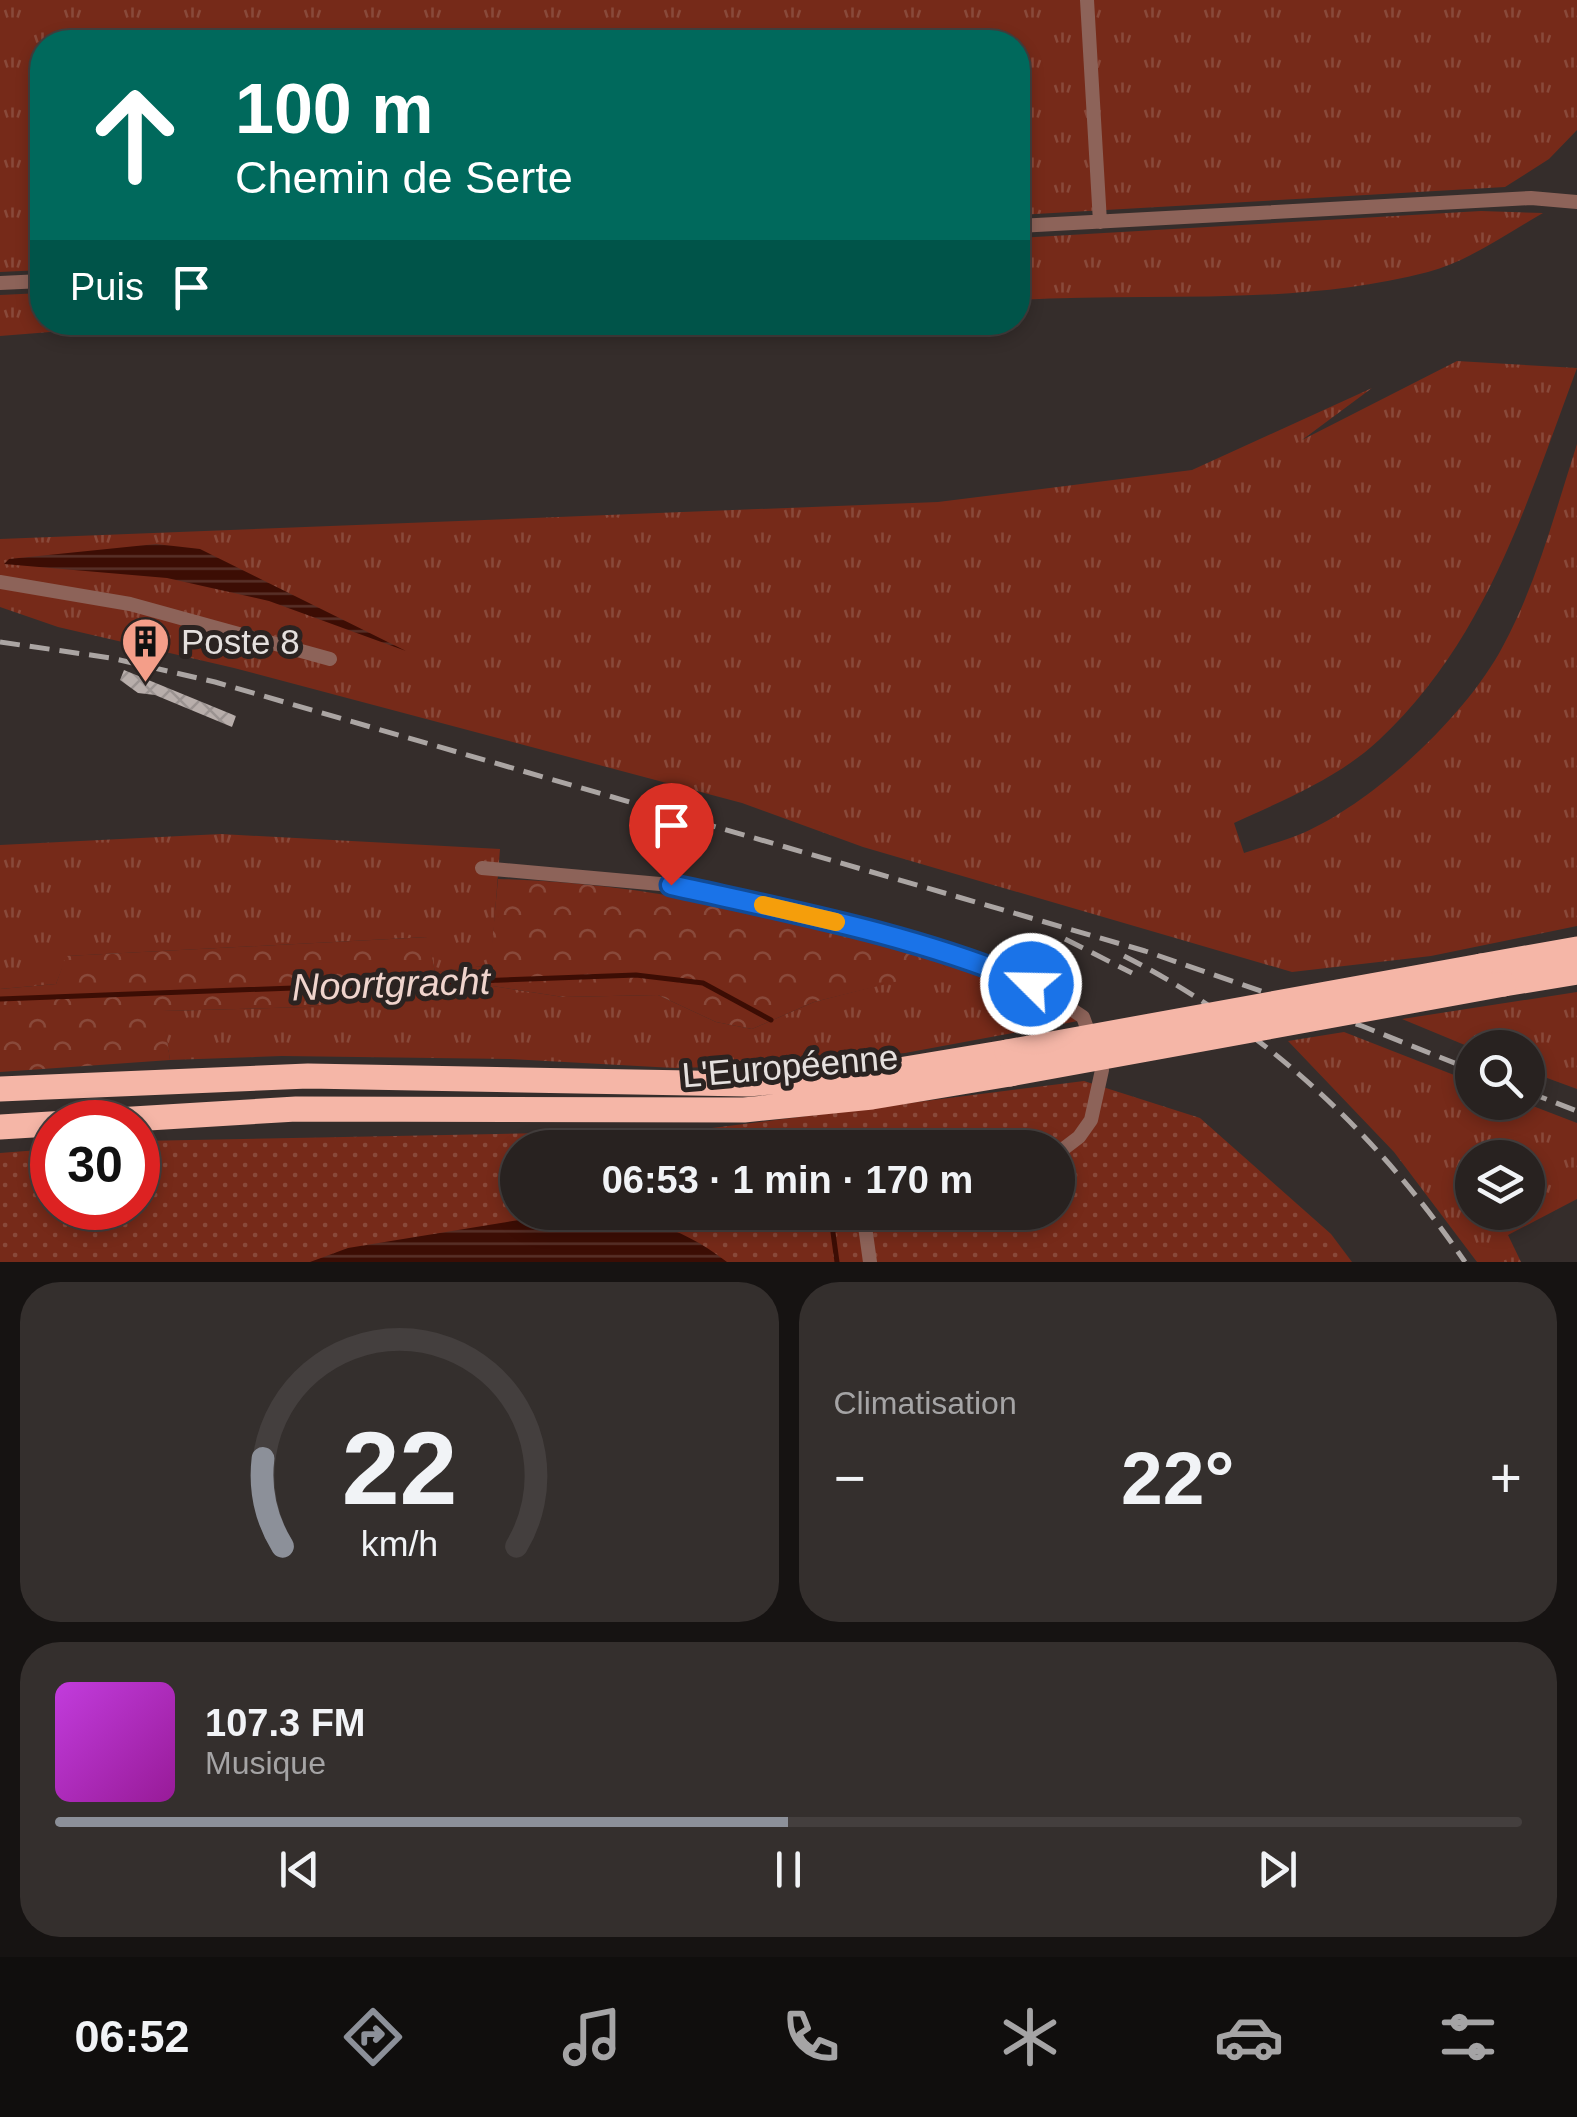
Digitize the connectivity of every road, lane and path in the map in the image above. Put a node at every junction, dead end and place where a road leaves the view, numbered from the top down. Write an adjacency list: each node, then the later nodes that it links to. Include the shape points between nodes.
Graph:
1 (1087, 0): 3 (street)
2 (1577, 202): 3 (street, via 1530,198)
3 (1100, 222): 4 (street)
4 (1030, 225)
5 (30, 282): 6 (street)
6 (0, 283)
7 (0, 582): 8 (street, via 130,604)
8 (330, 659)
9 (482, 868): 15 (street, via 671,885 980,963 1044,991 1082,1017 1099,1054 1100,1093)
10 (1577, 949): 12 (highway, L'Européenne, bridge)
11 (1577, 972): 12 (highway, L'Européenne, bridge)
12 (1009, 1063): 13 (highway, L'Européenne, via 747,1084 308,1076); 14 (highway, L'Européenne, via 872,1097 744,1110 267,1110)
13 (0, 1090)
14 (0, 1127)
15 (1075, 1138)
16 (866, 1230): 17 (street)
17 (870, 1262)

